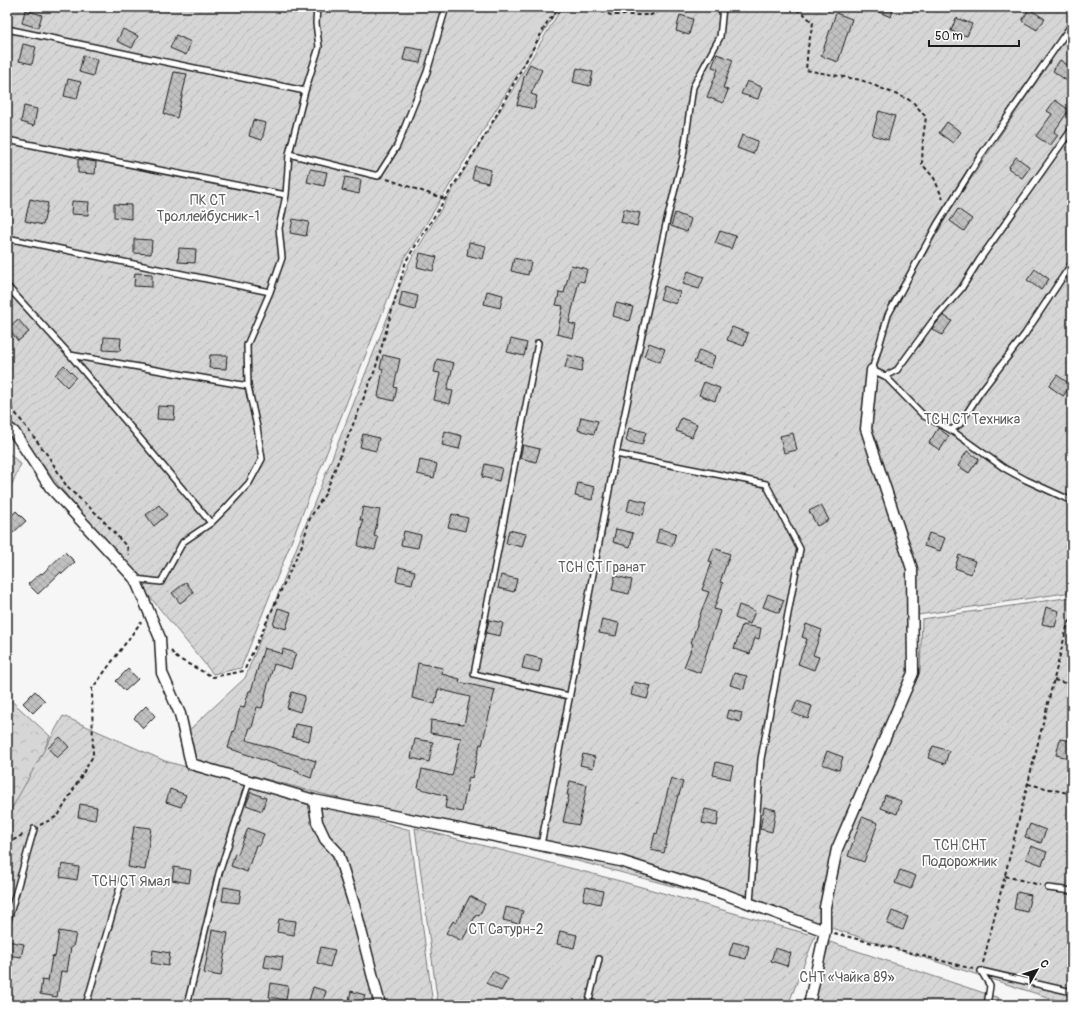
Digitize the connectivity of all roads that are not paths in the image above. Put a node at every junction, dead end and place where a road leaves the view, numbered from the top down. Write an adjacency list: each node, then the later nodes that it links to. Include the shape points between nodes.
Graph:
1 (317, 7): 6 (lane, via 316,23 320,47)
2 (446, 7): 9 (lane, via 427,72 397,146 378,176)
3 (723, 7): 22 (lane, via 720,37 693,87 683,157)
4 (1072, 24): 17 (lane, via 981,155 948,208 888,315)
5 (7, 29): 6 (lane)
6 (305, 91): 9 (lane)
7 (1072, 129): 18 (lane, via 961,289 932,322 897,370)
8 (7, 140): 10 (lane)
9 (289, 154): 10 (lane)
10 (286, 194): 14 (lane, via 279,228 282,258)
11 (7, 238): 14 (lane)
12 (1072, 263): 21 (lane, via 960,424)
13 (7, 286): 16 (lane)
14 (270, 292): 19 (lane, via 247,345)
15 (538, 343): 26 (lane, via 474,674)
16 (70, 355): 19 (lane); 24 (lane)
17 (872, 370): 18 (lane); 36 (street, via 866,429 912,569 913,673 837,849 825,907)
18 (885, 376): 21 (lane, via 924,416)
19 (248, 386): 24 (lane, via 262,460 249,483)
20 (7, 426): 25 (street, via 14,432 50,487)
21 (951, 430): 23 (lane, via 1004,468)
22 (616, 454): 26 (lane); 34 (lane, via 766,484 800,549 760,759)
23 (1072, 501)
24 (211, 524): 25 (lane, via 183,542 161,582)
25 (135, 579): 27 (street, via 160,638 162,673 180,714 191,764)
26 (570, 696): 30 (lane)
27 (249, 782): 28 (street); 40 (lane, via 219,873)
28 (314, 800): 30 (street); 41 (street, via 317,822 325,839 338,853)
29 (34, 829): 35 (lane)
30 (541, 845): 34 (street, via 620,861)
31 (122, 880): 39 (lane)
32 (1048, 888): 33 (lane)
33 (1072, 891)
34 (750, 903): 36 (street)
35 (7, 924)
36 (826, 931): 43 (street)
37 (599, 959): 42 (lane)
38 (1072, 992): 44 (lane, via 981,972 990,986)
39 (86, 1005)
40 (187, 1005)
41 (380, 1005)
42 (588, 1005)
43 (809, 1005)
44 (987, 1005)

